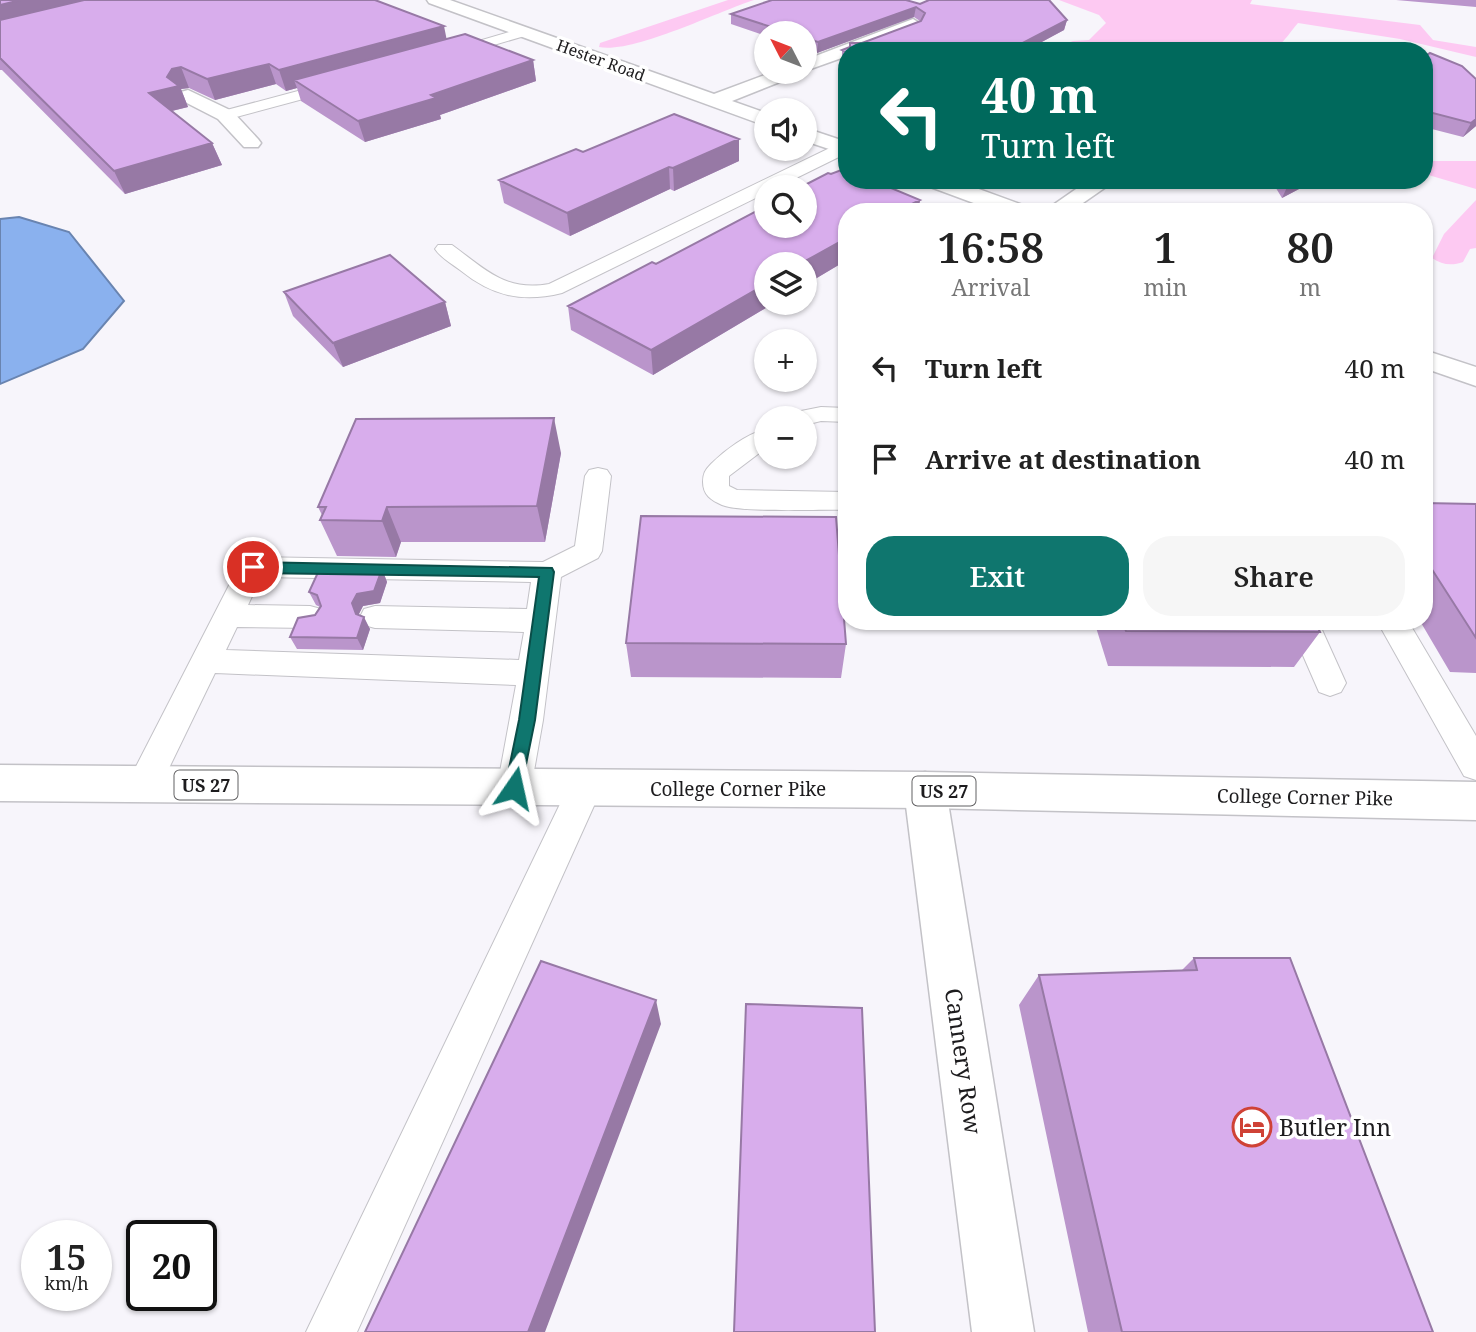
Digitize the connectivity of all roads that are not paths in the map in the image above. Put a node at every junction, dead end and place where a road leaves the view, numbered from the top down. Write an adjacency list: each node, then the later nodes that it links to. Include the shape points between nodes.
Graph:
1 (435, 0): 3 (main road, Hester Road)
2 (913, 24): 4 (main road)
3 (523, 32): 6 (lane); 11 (main road, Hester Road)
4 (867, 42)
5 (838, 53): 7 (main road)
6 (432, 59)
7 (817, 61)
8 (357, 80): 12 (lane)
9 (758, 84): 11 (main road)
10 (188, 96): 12 (main road)
11 (714, 101): 13 (main road, Hester Road)
12 (225, 116): 15 (main road)
13 (754, 116)
14 (817, 138): 16 (main road)
15 (251, 143)
16 (838, 146)
17 (838, 153): 22 (lane, via 545,292 513,294 499,289)
18 (957, 189): 20 (main road)
19 (1091, 189): 21 (main road)
20 (996, 203)
21 (1068, 203)
22 (445, 249)
23 (1433, 361): 24 (main road)
24 (1476, 377)
25 (817, 415): 26 (lane)
26 (838, 415)
27 (754, 445): 29 (lane, via 716,474 716,490 732,499)
28 (598, 475): 30 (lane, via 588,551)
29 (838, 501)
30 (547, 572): 31 (lane, via 253,567); 34 (lane)
31 (229, 616): 32 (lane); 37 (lane)
32 (310, 617)
33 (375, 617): 34 (lane)
34 (541, 621): 38 (lane)
35 (1307, 630): 39 (lane)
36 (1397, 630): 40 (lane)
37 (207, 661): 38 (lane); 42 (lane)
38 (533, 673): 43 (lane)
39 (1330, 683)
40 (1476, 766)
41 (0, 783): 42 (main road, College Corner Pike / US 27)
42 (144, 784): 43 (main road, College Corner Pike / US 27)
43 (514, 788): 44 (main road, College Corner Pike / US 27)
44 (585, 788): 45 (main road, College Corner Pike / US 27); 47 (lane)
45 (925, 790): 46 (main road, College Corner Pike / US 27); 48 (main road, Cannery Row)
46 (1476, 801)
47 (331, 1332)
48 (1003, 1332)

